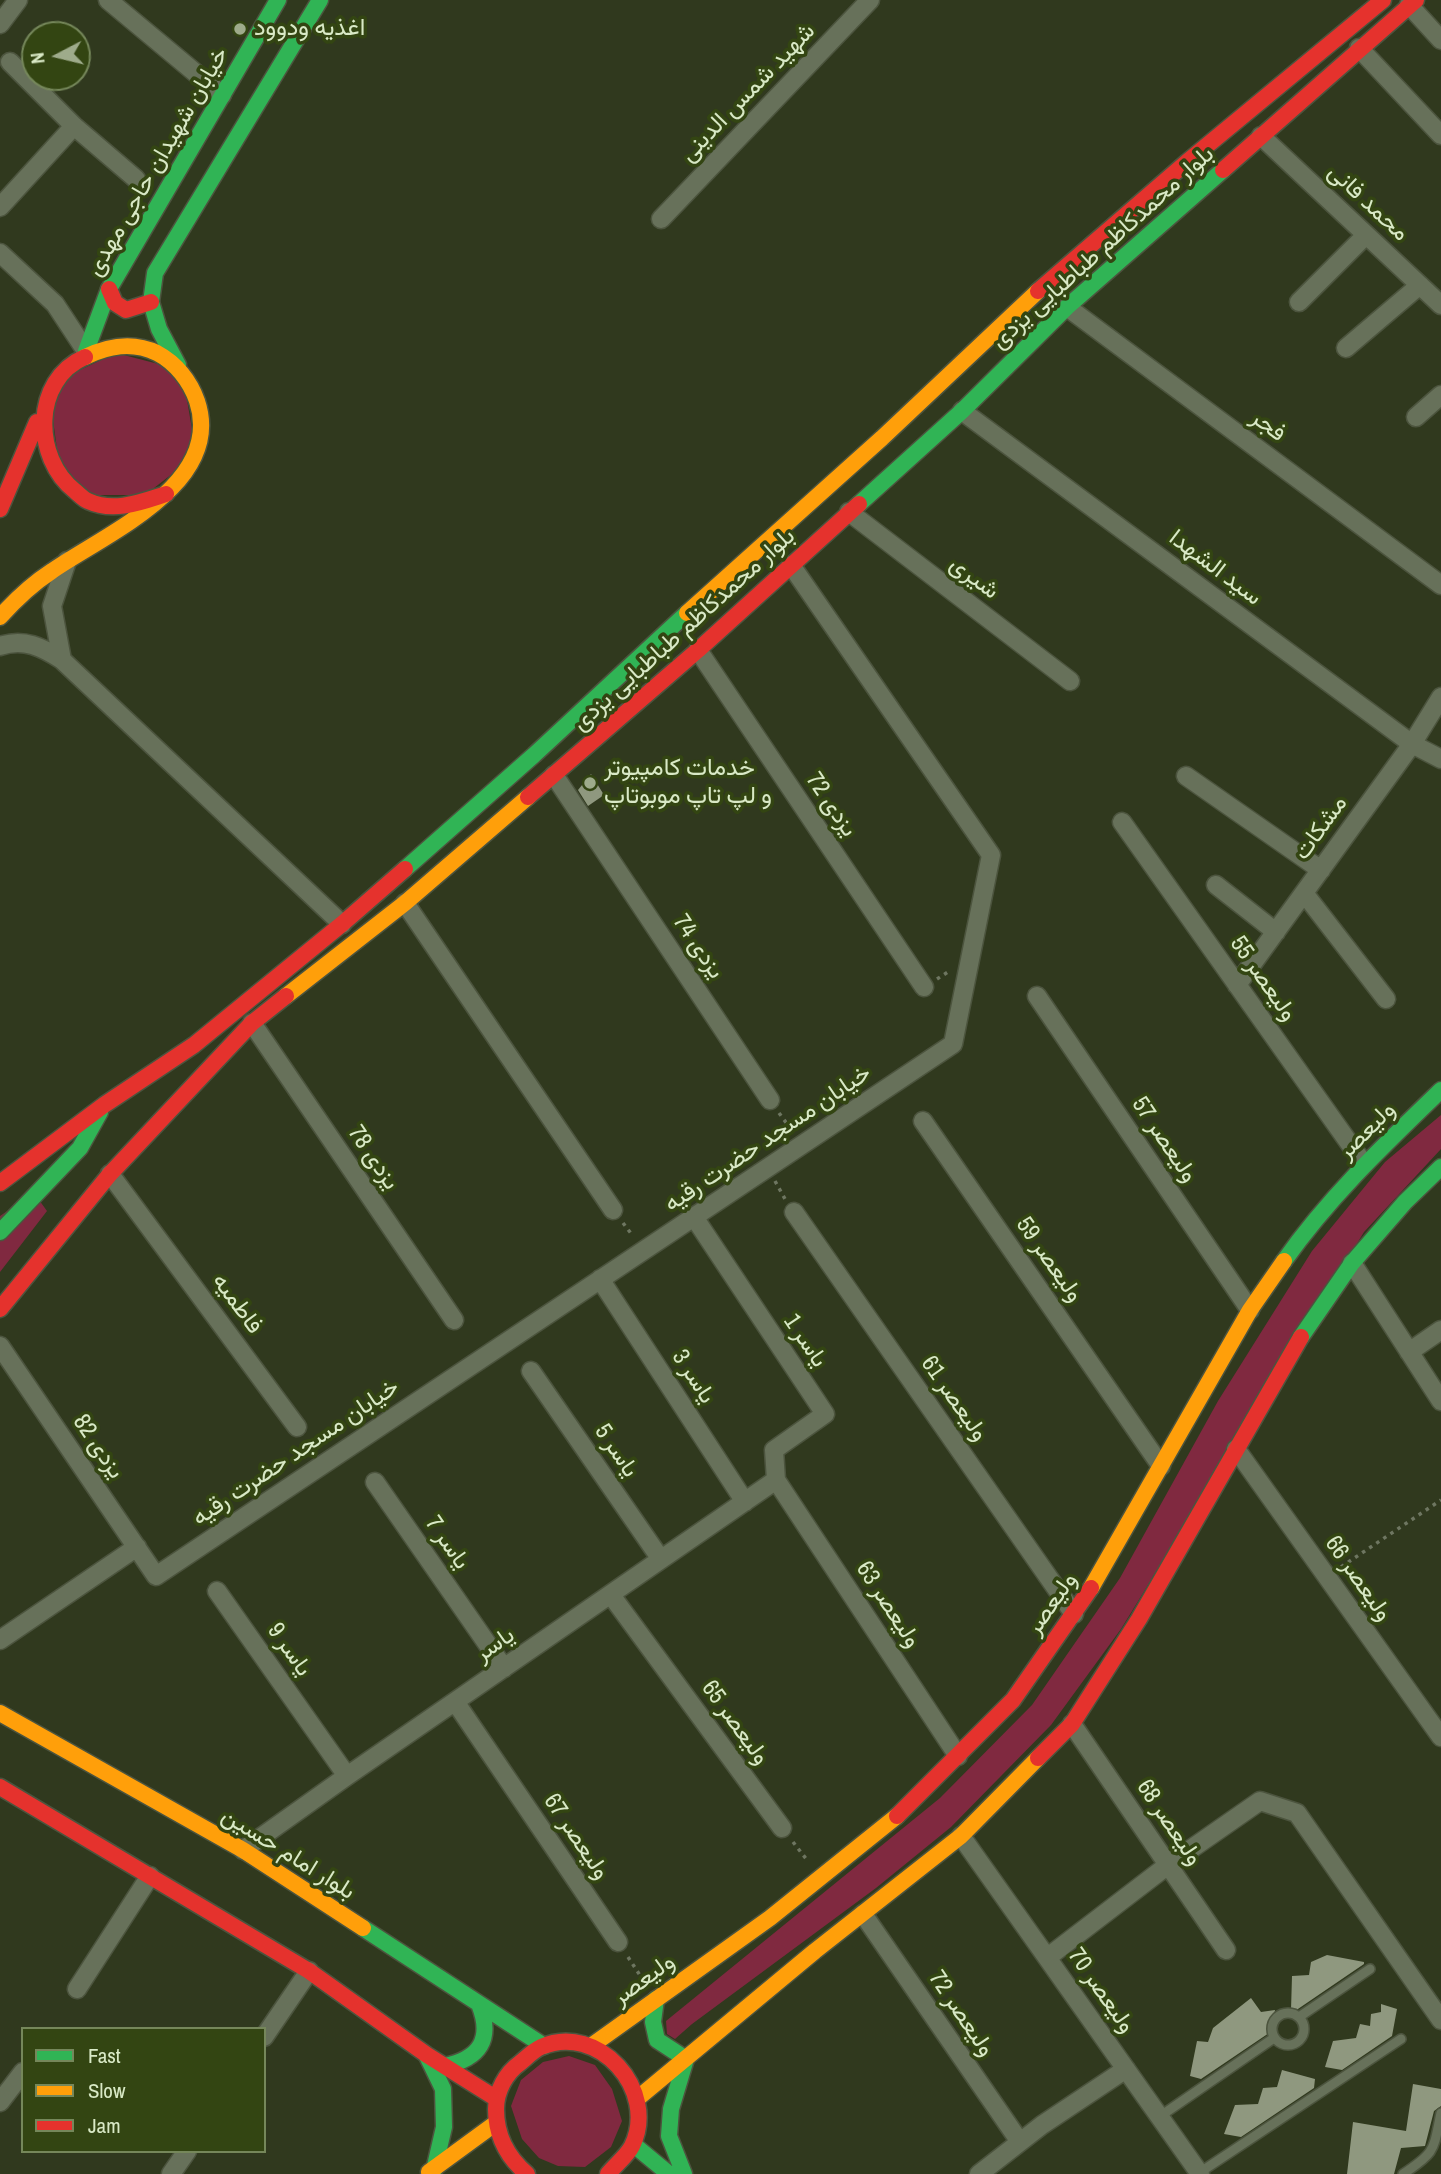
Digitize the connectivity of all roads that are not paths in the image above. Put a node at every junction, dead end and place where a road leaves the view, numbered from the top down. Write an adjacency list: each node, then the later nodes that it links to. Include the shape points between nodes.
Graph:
1 (18, 0): 8 (street)
2 (108, 0): 12 (street)
3 (278, 0): 12 (main road, خیابان شهیدان حاجی مهدی)
4 (320, 0): 27 (main road, via 155,273)
5 (870, 0): 21 (street, شهید شمس الدینی)
6 (1383, 0): 16 (main road, بلوار محمدکاظم طباطبایی یزدی)
7 (1412, 3): 9 (street); 10 (main road, بلوار محمدکاظم طباطبایی یزدی)
8 (0, 24)
9 (1441, 40)
10 (1359, 48): 14 (street); 15 (main road, بلوار محمدکاظم طباطبایی یزدی)
11 (10, 62): 13 (street)
12 (222, 95): 26 (main road, خیابان شهیدان حاجی مهدی)
13 (74, 125): 17 (street); 20 (street)
14 (1441, 135)
15 (1261, 136): 18 (main road, بلوار محمدکاظم طباطبایی یزدی); 23 (street, محمد فانی)
16 (1168, 178): 18 (main road, via 1171,196); 19 (main road, بلوار محمدکاظم طباطبایی یزدی)
17 (136, 179)
18 (1187, 201): 22 (main road, بلوار محمدکاظم طباطبایی یزدی)
19 (1139, 204): 22 (main road, via 1152,208); 59 (main road, بلوار محمدکاظم طباطبایی یزدی)
20 (0, 207)
21 (661, 219)
22 (1160, 225): 30 (main road, بلوار محمدکاظم طباطبایی یزدی)
23 (1366, 235): 25 (street, محمد فانی); 28 (street)
24 (0, 253): 32 (street, via 55,304)
25 (1420, 285): 29 (street, محمد فانی); 31 (street)
26 (109, 289): 27 (main road, via 115,303 126,310); 32 (main road, خیابان شهیدان حاجی مهدی)
27 (151, 302): 33 (main road, via 159,329)
28 (1299, 302)
29 (1441, 306)
30 (1067, 307): 35 (main road, بلوار محمدکاظم طباطبایی یزدی); 43 (street, فجر)
31 (1346, 348)
32 (86, 351): 33 (main road, via 129,345 145,348); 37 (main road, via 63,368 47,391)
33 (183, 374): 38 (main road, via 195,394 201,438 183,479)
34 (1441, 395): 36 (street)
35 (962, 411): 40 (main road, بلوار محمدکاظم طباطبایی یزدی); 50 (street, سید الشهدا)
36 (1416, 417)
37 (39, 418): 38 (main road, via 41,446 53,472 75,494 102,506 124,508); 39 (main road)
38 (166, 494): 41 (main road)
39 (1, 505)
40 (849, 513): 42 (main road, بلوار محمدکاظم طباطبایی یزدی); 48 (street, شیری)
41 (67, 561): 44 (main road, via 8,605); 47 (street, via 52,606)
42 (791, 565): 46 (main road, بلوار محمدکاظم طباطبایی یزدی); 76 (street, خیابان مسجد حضرت رقیه, via 992,855 953,1044)
43 (1441, 585)
44 (0, 617)
45 (0, 646): 47 (street, via 31,643)
46 (698, 650): 52 (main road, بلوار محمدکاظم طباطبایی یزدی); 62 (street, یزدی 72)
47 (62, 660): 59 (street)
48 (1070, 681)
49 (1441, 697): 50 (street, مشکات)
50 (1412, 744): 51 (street, سید الشهدا); 55 (street, مشکات)
51 (1441, 759)
52 (554, 775): 58 (main road, بلوار محمدکاظم طباطبایی یزدی); 67 (street, یزدی 74)
53 (1186, 776): 55 (street)
54 (1122, 822): 61 (street, ولیعصر 55)
55 (1321, 870): 57 (street, مشکات)
56 (1216, 885): 60 (street)
57 (1304, 893): 60 (street, مشکات); 64 (street)
58 (405, 903): 65 (main road, بلوار محمدکاظم طباطبایی یزدی); 74 (street)
59 (342, 924): 68 (main road, بلوار محمدکاظم طباطبایی یزدی, via 194,1045)
60 (1276, 932): 61 (street, مشکات)
61 (1237, 985): 70 (street, ولیعصر 55)
62 (924, 987)
63 (1037, 996): 81 (street, ولیعصر 57)
64 (1386, 999)
65 (252, 1023): 72 (main road, بلوار محمدکاظم طباطبایی یزدی); 82 (street, یزدی 78)
66 (1441, 1090): 70 (main road, ولیعصر)
67 (770, 1100)
68 (104, 1105): 73 (main road, بلوار محمدکاظم طباطبایی یزدی); 77 (main road, via 80,1148)
69 (923, 1121): 90 (street, ولیعصر 59)
70 (1364, 1164): 81 (main road, ولیعصر, via 1301,1237)
71 (1441, 1167): 78 (main road)
72 (110, 1174): 80 (main road, بلوار محمدکاظم طباطبایی یزدی); 88 (street, فاطمیه)
73 (0, 1183)
74 (613, 1210)
75 (794, 1212): 99 (street, ولیعصر 61)
76 (694, 1217): 79 (street, خیابان مسجد حضرت رقیه); 91 (street, یاسر 1, via 825,1414 774,1450)
77 (0, 1232)
78 (1352, 1263): 85 (street); 89 (main road, via 1296,1344)
79 (600, 1279): 93 (street, یاسر 3); 96 (street, خیابان مسجد حضرت رقیه)
80 (0, 1309)
81 (1250, 1310): 90 (main road, ولیعصر)
82 (454, 1320)
83 (1441, 1330): 85 (street)
84 (0, 1346): 94 (street, یزدی 82)
85 (1409, 1352): 87 (street)
86 (531, 1371): 95 (street, یاسر 5)
87 (1441, 1401)
88 (297, 1427)
89 (1236, 1449): 104 (main road, via 1139,1619); 105 (street, ولیعصر 66)
90 (1161, 1466): 99 (main road, ولیعصر)
91 (776, 1480): 93 (street, یاسر); 106 (street, ولیعصر 63)
92 (375, 1482): 101 (street, یاسر 7)
93 (745, 1502): 95 (street, یاسر)
94 (137, 1548): 96 (street, یزدی 82); 100 (street)
95 (660, 1559): 98 (street, یاسر)
96 (156, 1576)
97 (217, 1591): 107 (street, یاسر 9)
98 (611, 1595): 101 (street, یاسر); 109 (street, ولیعصر 65)
99 (1074, 1614): 106 (main road, ولیعصر, via 1013,1700)
100 (0, 1640)
101 (504, 1668): 102 (street, یاسر)
102 (456, 1703): 107 (street, یاسر); 115 (street, ولیعصر 67)
103 (3, 1713): 111 (main road, بلوار امام حسین)
104 (1072, 1724): 110 (main road); 112 (street, ولیعصر 68)
105 (1441, 1737)
106 (958, 1756): 121 (main road, ولیعصر, via 905,1810 821,1879)
107 (347, 1776): 111 (street, یاسر)
108 (0, 1787): 113 (main road)
109 (782, 1828)
110 (961, 1836): 114 (main road); 117 (street, ولیعصر 70)
111 (243, 1850): 122 (main road, بلوار امام حسین)
112 (1168, 1866): 116 (street, ولیعصر 68); 117 (street); 124 (street, via 1260,1801 1297,1813)
113 (150, 1876): 119 (main road); 120 (street)
114 (863, 1913): 131 (main road); 141 (street, ولیعصر 72)
115 (618, 1942)
116 (1226, 1950)
117 (1048, 1957): 133 (street, ولیعصر 70)
118 (1370, 1969): 123 (lane)
119 (309, 1971): 125 (street); 130 (main road)
120 (77, 1989)
121 (656, 1999): 129 (main road, ولیعصر); 131 (main road, via 653,2022 657,2040)
122 (479, 2004): 128 (main road, بلوار امام حسین); 132 (main road, via 486,2032 481,2046 472,2057)
123 (1299, 2017): 126 (lane, via 1287,2012 1275,2019); 126 (lane, via 1304,2024 1301,2039 1287,2045)
124 (1441, 2020)
125 (266, 2034)
126 (1274, 2038): 139 (lane)
127 (1401, 2039): 145 (lane)
128 (544, 2046): 129 (main road, via 567,2042); 136 (main road, via 522,2058 506,2076)
129 (591, 2046): 135 (main road, via 613,2057 629,2076)
130 (427, 2055): 132 (main road); 144 (main road, via 443,2089 444,2127)
131 (686, 2059): 135 (main road); 150 (main road, via 668,2136)
132 (444, 2066): 136 (main road)
133 (1126, 2070): 139 (street, ولیعصر 70); 141 (street)
134 (21, 2075): 137 (street)
135 (638, 2098): 142 (main road, via 640,2122)
136 (497, 2099): 140 (main road)
137 (0, 2102)
138 (1441, 2113): 152 (lane, via 1427,2158)
139 (1159, 2117): 145 (street, ولیعصر 70)
140 (496, 2123): 144 (main road); 147 (main road, via 503,2147)
141 (1020, 2143): 151 (street)
142 (634, 2145): 148 (main road); 149 (main road)
143 (186, 2153): 146 (street)
144 (430, 2172)
145 (1200, 2173)
146 (171, 2174)
147 (527, 2174)
148 (608, 2174)
149 (669, 2174)
150 (684, 2174)
151 (978, 2174)
152 (1403, 2174)

